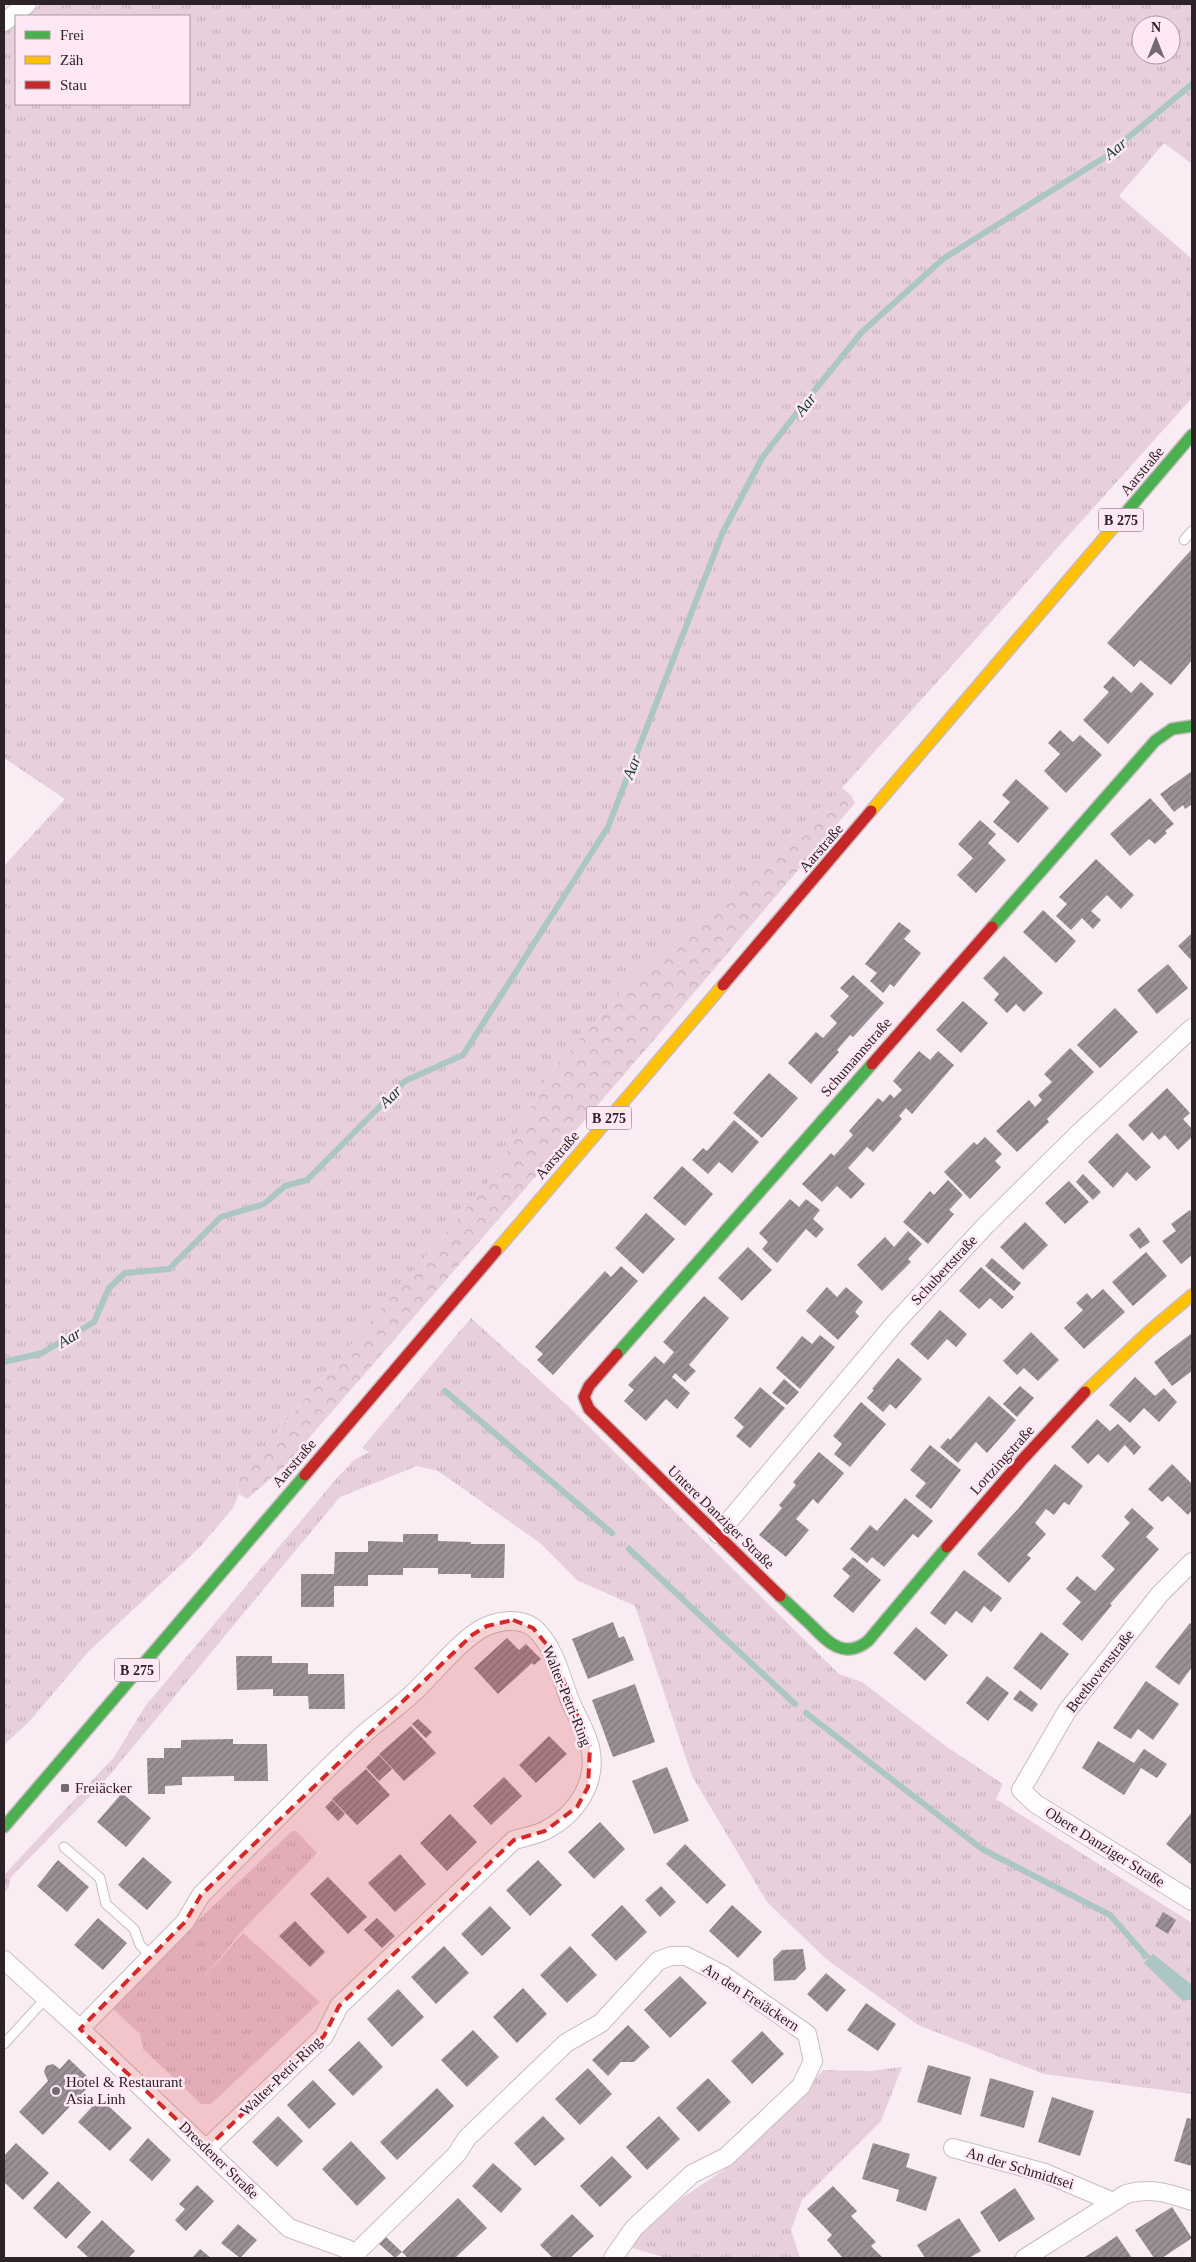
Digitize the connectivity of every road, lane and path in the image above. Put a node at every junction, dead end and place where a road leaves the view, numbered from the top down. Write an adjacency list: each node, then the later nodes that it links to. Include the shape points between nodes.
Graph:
1 (1192, 435): 12 (main road, Aarstraße / B 275)
2 (1192, 531): 3 (lane)
3 (1184, 540)
4 (1192, 726): 7 (main road, Schumannstraße, via 1167,731 1155,741 728,1225 589,1386)
5 (1192, 1028): 8 (street, Schubertstraße, via 979,1232 896,1322)
6 (1192, 1295): 10 (main road, Lortzingstraße, via 1093,1383 1014,1466 868,1641 860,1648)
7 (584, 1397): 8 (main road, Untere Danziger Straße, via 590,1409)
8 (718, 1534): 10 (main road, Untere Danziger Straße, via 828,1642)
9 (1192, 1562): 11 (street, Beethovenstraße, via 1160,1594 1067,1711)
10 (844, 1650)
11 (1021, 1790): 14 (street, Obere Danziger Straße, via 1036,1804)
12 (4, 1826)
13 (64, 1847): 15 (lane, via 100,1878 106,1904 134,1929 140,1945)
14 (1192, 1901)
15 (151, 1956): 18 (street, Walter-Petri-Ring); 20 (street, Walter-Petri-Ring, via 185,1922 201,1894 353,1745 411,1695 472,1635 487,1626 513,1620 524,1622 542,1638 552,1651 590,1747 592,1769 588,1787 577,1807 545,1831 514,1840 339,2006 324,2036)
16 (4, 1960): 17 (street, Dresdener Straße)
17 (46, 1998): 18 (street, Dresdener Straße); 19 (lane)
18 (80, 2029): 20 (street, Dresdener Straße)
19 (4, 2044)
20 (207, 2148): 24 (street, Dresdener Straße, via 290,2228 347,2249)
21 (953, 2148): 23 (street, An der Schmidtsei, via 1046,2173)
22 (1192, 2201): 23 (street, via 1155,2190 1140,2190)
23 (1113, 2202): 26 (street)
24 (356, 2257): 25 (street, An den Freiäckern, via 456,2155 467,2138 566,2043 600,2023 658,1961 671,1956 686,1956 723,1975 807,2034 813,2062 801,2086 726,2158 692,2174 634,2228)
25 (618, 2257)
26 (1025, 2258)

